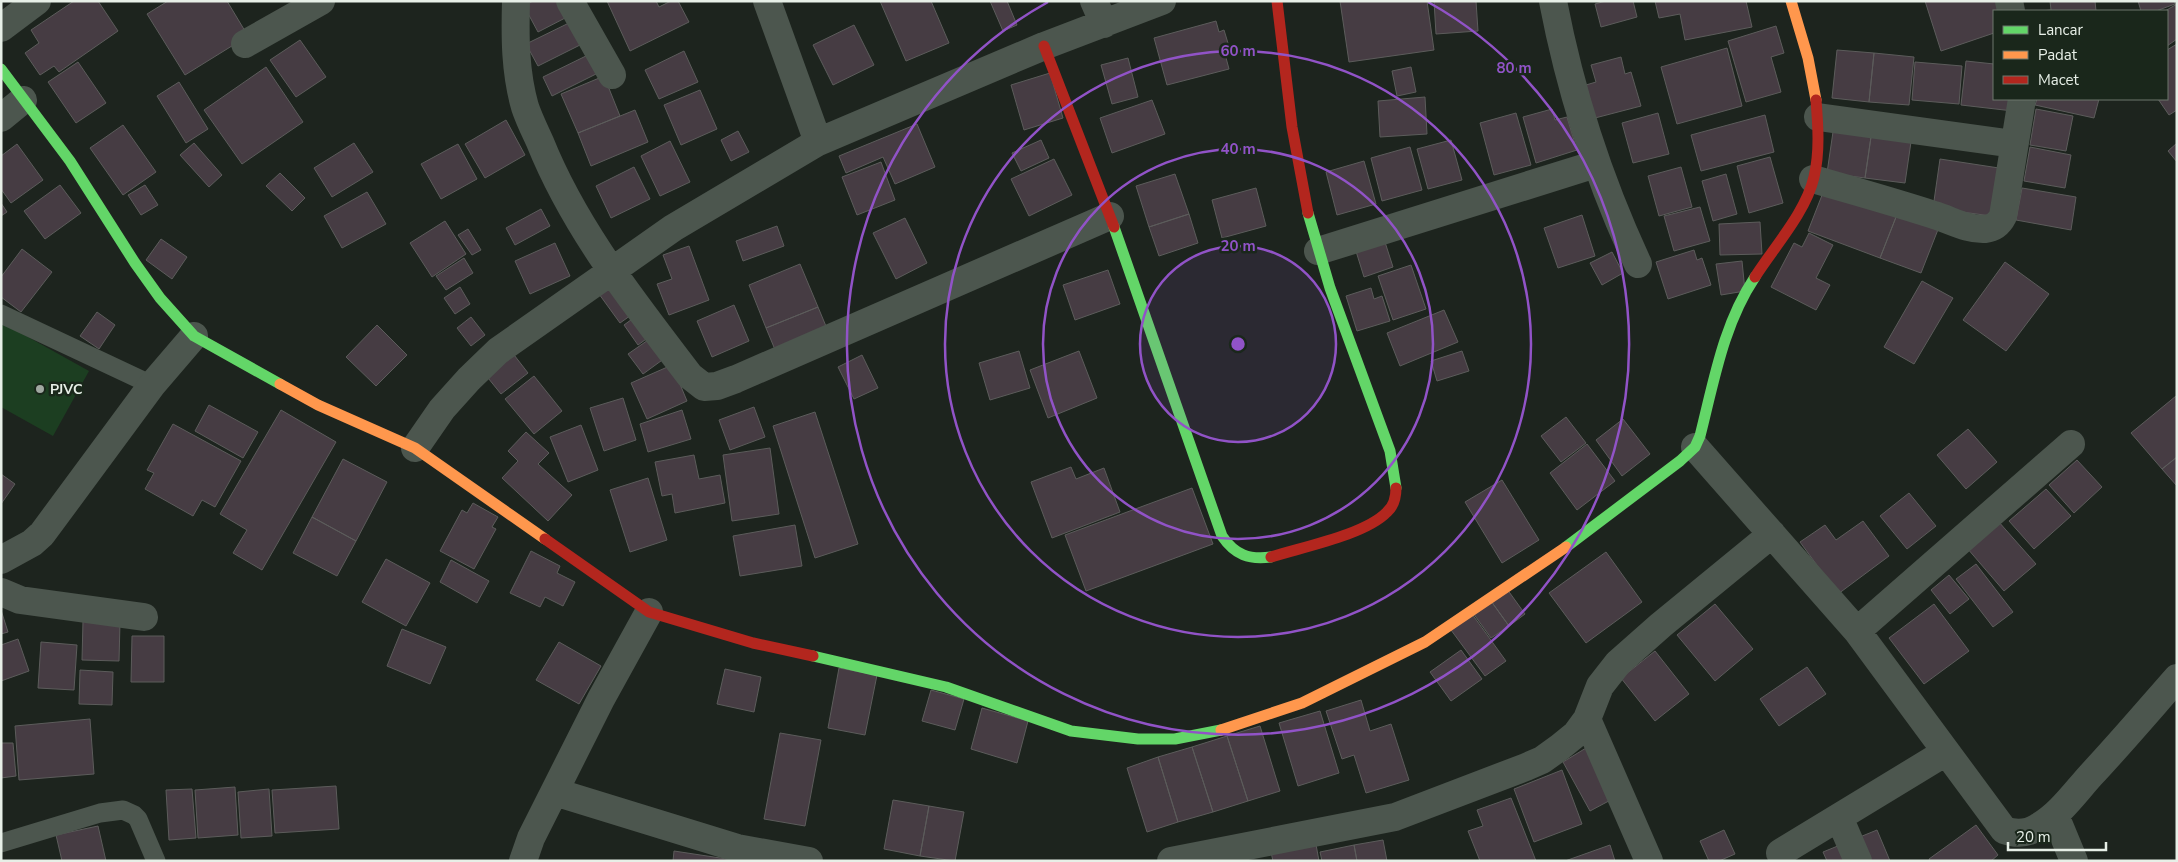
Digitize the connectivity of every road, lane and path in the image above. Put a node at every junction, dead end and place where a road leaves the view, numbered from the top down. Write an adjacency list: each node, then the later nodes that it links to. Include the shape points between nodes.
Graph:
1 (37, 1): 11 (street)
2 (321, 1): 12 (street)
3 (516, 1): 27 (street, via 518,75 526,108 568,204)
4 (570, 1): 15 (street)
5 (767, 1): 20 (street)
6 (1162, 1): 10 (street)
7 (1277, 1): 25 (street, via 1295,149)
8 (1553, 1): 22 (street, via 1564,60)
9 (1791, 1): 18 (street, via 1805,39)
10 (1099, 13): 13 (street)
11 (1, 28)
12 (245, 44)
13 (1044, 46): 20 (street); 24 (street)
14 (1, 69): 16 (street)
15 (612, 75)
16 (23, 100): 19 (street); 29 (street, via 70,160 160,298)
17 (2022, 100): 21 (street)
18 (1818, 117): 21 (street); 23 (street)
19 (1, 118)
20 (818, 142): 27 (street, via 673,228)
21 (2014, 144): 23 (street, via 2003,216 1994,227 1985,229 1962,226 1936,215)
22 (1596, 164): 25 (street); 26 (street)
23 (1813, 179): 32 (street, via 1797,211 1741,300 1728,328)
24 (1110, 216): 25 (street, via 1222,536 1232,551 1252,558 1270,557 1364,527 1385,516 1396,500 1395,473); 27 (street, via 717,386 704,387 690,376)
25 (1318, 251)
26 (1638, 264)
27 (610, 271): 33 (street, via 498,351 442,409)
28 (1, 314): 30 (lane)
29 (194, 336): 30 (street); 33 (street, via 318,405)
30 (152, 386): 35 (street, via 42,534)
31 (2071, 444): 39 (street)
32 (1695, 447): 34 (street); 37 (street, via 1578,539 1425,642 1302,703 1215,732 1175,739 1138,739 1071,731 946,688 753,643)
33 (415, 448): 37 (street)
34 (1772, 534): 39 (street); 41 (street, via 1618,663 1600,686)
35 (1, 560)
36 (1, 592): 38 (street, via 20,600)
37 (649, 612): 43 (street)
38 (144, 617)
39 (1857, 631): 42 (street)
40 (2177, 678): 44 (street)
41 (1587, 719): 51 (street, via 1576,734 1542,760 1395,817); 52 (street)
42 (1946, 752): 44 (street, via 2004,830 2026,832); 45 (street)
43 (555, 792): 49 (street); 50 (street, via 737,848)
44 (2055, 815): 54 (street)
45 (1839, 817): 47 (street); 53 (street)
46 (1, 843): 48 (lane, via 100,813 123,810 138,819)
47 (1780, 852)
48 (156, 861)
49 (523, 861)
50 (809, 861)
51 (1171, 861)
52 (1649, 861)
53 (1858, 861)
54 (2074, 861)

